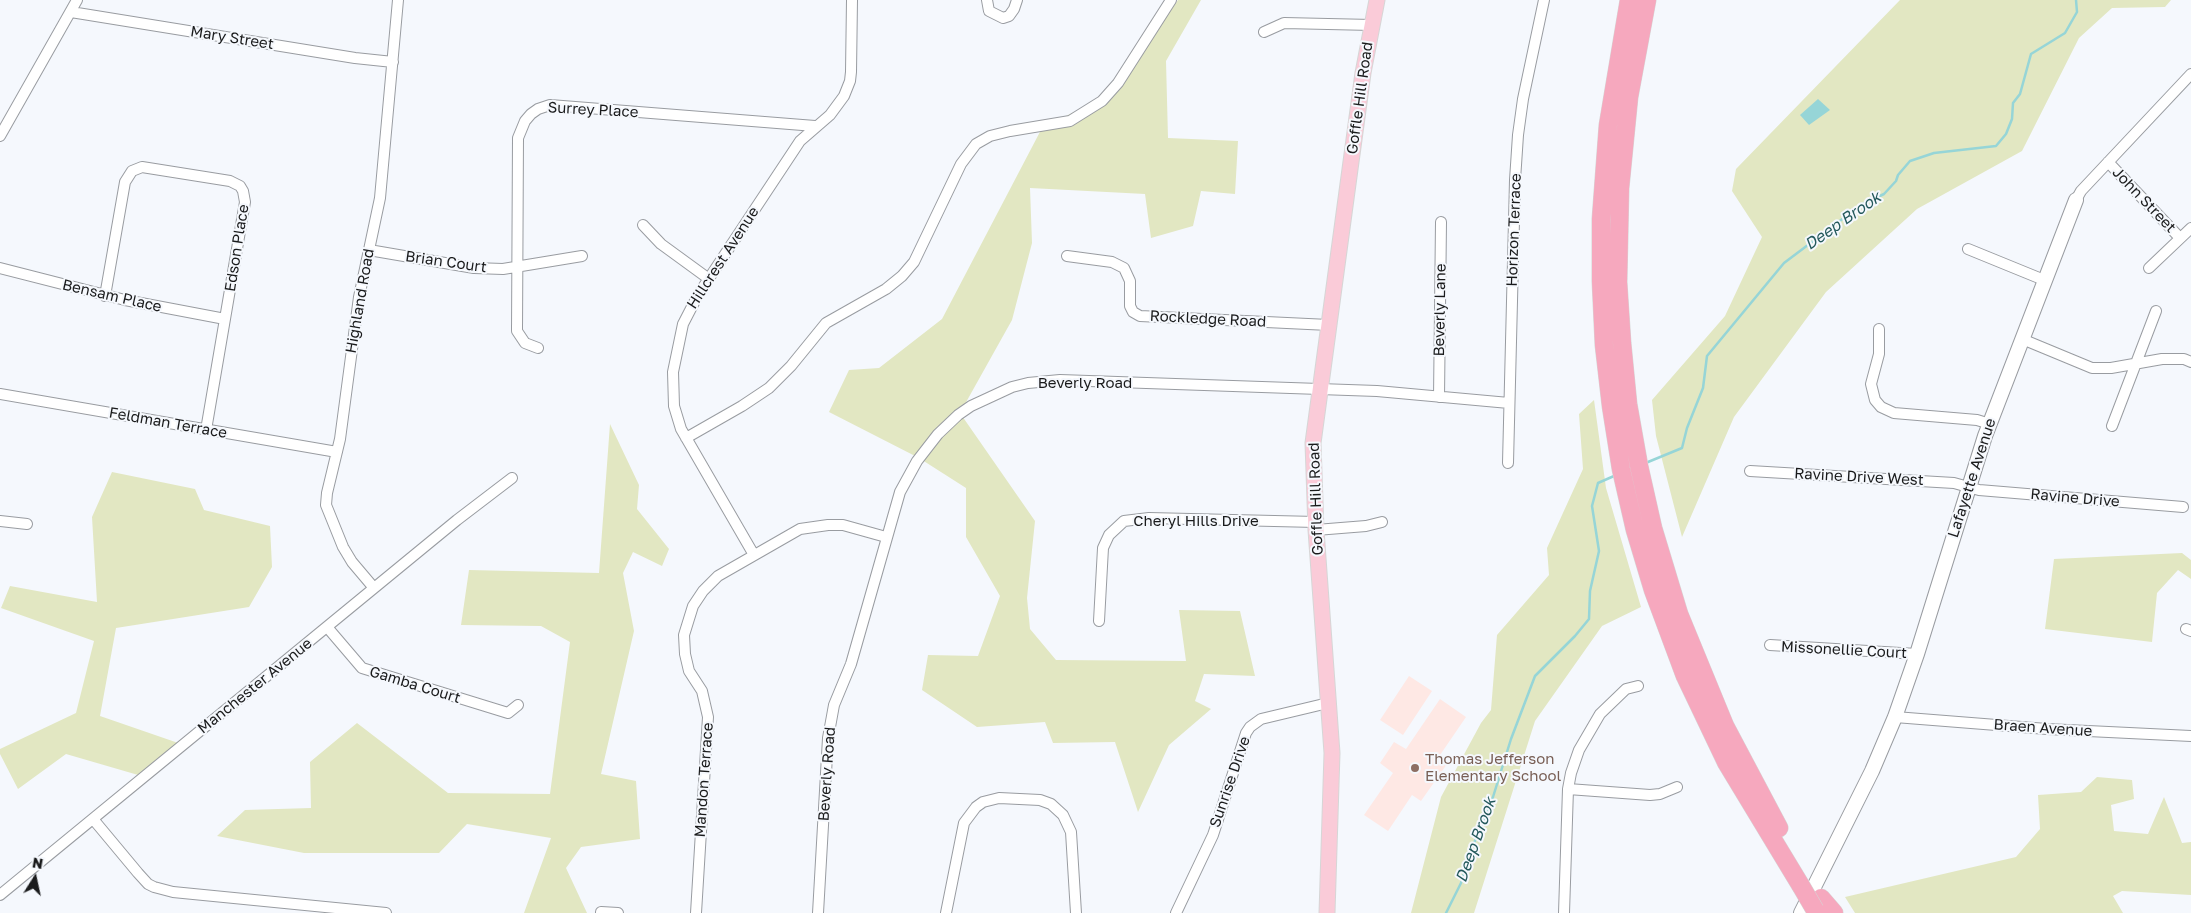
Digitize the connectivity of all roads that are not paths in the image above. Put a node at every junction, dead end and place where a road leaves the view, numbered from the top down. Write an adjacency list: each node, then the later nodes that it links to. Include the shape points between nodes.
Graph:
1 (77, 0): 11 (street)
2 (398, 0): 14 (street, Highland Road)
3 (852, 0): 16 (street, Hillcrest Avenue, via 850,81 838,106)
4 (987, 0): 5 (street, via 989,11 1003,18 1014,10)
5 (1017, 0)
6 (1171, 0): 49 (street, via 1118,83 1102,101 1070,121 1010,131 976,144 961,164 914,262 902,276 881,292 826,323 769,388)
7 (1377, 0): 12 (main road, Goffle Hill Road)
8 (1544, 0): 45 (street, Horizon Terrace, via 1518,135)
9 (1629, 0): 75 (highway, via 1608,125 1601,219 1604,345 1621,469 1650,583 1685,676 1726,762)
10 (1647, 0): 75 (highway, via 1625,127 1618,235 1622,352 1639,466 1670,586 1712,698)
11 (71, 12): 14 (street, Mary Street); 17 (street)
12 (1372, 25): 13 (street, via 1284,23); 36 (main road, Goffle Hill Road, via 1362,73)
13 (1264, 32)
14 (393, 62): 25 (street, Highland Road, via 380,198)
15 (2191, 74): 18 (street, Lafayette Avenue)
16 (815, 126): 28 (street, Surrey Place, via 550,105 538,109 525,121 518,138); 31 (street, Hillcrest Avenue, via 800,142)
17 (0, 135)
18 (2108, 162): 19 (street, Lafayette Avenue); 23 (street, John Street)
19 (2076, 200): 32 (street, Lafayette Avenue)
20 (1441, 222): 44 (street, Beverly Lane)
21 (643, 225): 31 (street, via 666,248)
22 (2191, 228): 23 (street)
23 (2180, 238): 30 (street)
24 (1968, 249): 32 (street)
25 (369, 250): 28 (street, Brian Court, via 474,268); 50 (street, Highland Road, via 359,297)
26 (582, 256): 28 (street, Brian Court)
27 (1067, 256): 36 (street, Rockledge Road, via 1112,262 1124,268 1130,281 1130,306 1140,316)
28 (516, 267): 39 (street, Surrey Place, via 517,331 525,343)
29 (0, 268): 33 (street, Bensam Place)
30 (2149, 268)
31 (709, 279): 49 (street, Hillcrest Avenue, via 687,313 673,372 674,406)
32 (2044, 280): 38 (street, Lafayette Avenue)
33 (105, 296): 35 (street, Bensam Place); 35 (street, Edson Place, via 125,182 132,170 142,167 230,180 240,186 245,202)
34 (2156, 311): 41 (street)
35 (225, 319): 48 (street, Edson Place)
36 (1328, 325): 42 (main road, Goffle Hill Road)
37 (1879, 329): 46 (street, via 1879,354 1871,384 1875,400 1881,407 1900,414 1977,420)
38 (2022, 340): 41 (street, via 2092,368); 46 (street, Lafayette Avenue)
39 (538, 348)
40 (2191, 362): 41 (street, via 2162,359)
41 (2136, 364): 47 (street)
42 (1320, 389): 44 (street, Beverly Road); 59 (main road, Goffle Hill Road, via 1313,443); 60 (street, Beverly Road, via 1060,380 1012,387 971,406 938,434 908,476)
43 (0, 394): 48 (street, Feldman Terrace)
44 (1439, 397): 45 (street, Beverly Road)
45 (1509, 403): 51 (street, Horizon Terrace)
46 (1990, 424): 54 (street, Lafayette Avenue)
47 (2112, 426)
48 (206, 430): 50 (street, Feldman Terrace)
49 (686, 438): 61 (street, Hillcrest Avenue)
50 (337, 452): 62 (street, Highland Road, via 327,493 328,512 352,562)
51 (1508, 463)
52 (1750, 471): 54 (street, Ravine Drive West)
53 (512, 478): 62 (street, Manchester Avenue)
54 (1968, 486): 55 (street, Ravine Drive, via 1979,490); 66 (street, Lafayette Avenue)
55 (2182, 507)
56 (0, 521): 58 (street)
57 (1382, 522): 59 (street, Cheryl Hills Drive, via 1366,526)
58 (28, 524)
59 (1316, 526): 63 (street, Cheryl Hills Drive, via 1149,518 1124,522 1108,535 1104,548); 68 (main road, Goffle Hill Road)
60 (886, 537): 61 (street, Mandon Terrace, via 844,525 810,526 789,534); 82 (street, Beverly Road, via 851,664 830,721)
61 (754, 555): 81 (street, Mandon Terrace, via 718,576 703,591 693,606 684,635 686,662 702,691 708,716)
62 (374, 588): 64 (street, Manchester Avenue)
63 (1099, 621)
64 (327, 627): 69 (street, Gamba Court, via 362,668 508,713); 74 (street, Manchester Avenue)
65 (1770, 645): 66 (street, Missonellie Court)
66 (1917, 654): 70 (street, Lafayette Avenue)
67 (1638, 686): 73 (street, via 1626,689 1600,714 1579,750)
68 (1328, 703): 85 (street, Sunrise Drive, via 1261,719 1250,727 1212,835); 86 (main road, Goffle Hill Road, via 1332,753)
69 (518, 705)
70 (1895, 717): 71 (street, Braen Avenue); 77 (street, Lafayette Avenue)
71 (2191, 736)
72 (1677, 787): 73 (street, via 1650,795)
73 (1568, 789): 87 (street)
74 (93, 818): 76 (street, Manchester Avenue); 79 (street, via 138,873 154,887 174,892)
75 (1804, 881): 77 (highway, bridge)
76 (0, 895)
77 (1820, 910)
78 (601, 912): 80 (street)
79 (386, 913)
80 (618, 913)
81 (696, 913)
82 (818, 913)
83 (946, 913): 84 (street, via 964,823 976,807 999,798 1040,800 1051,804 1063,815 1071,832)
84 (1076, 913)
85 (1176, 913)
86 (1327, 913)
87 (1564, 913)

